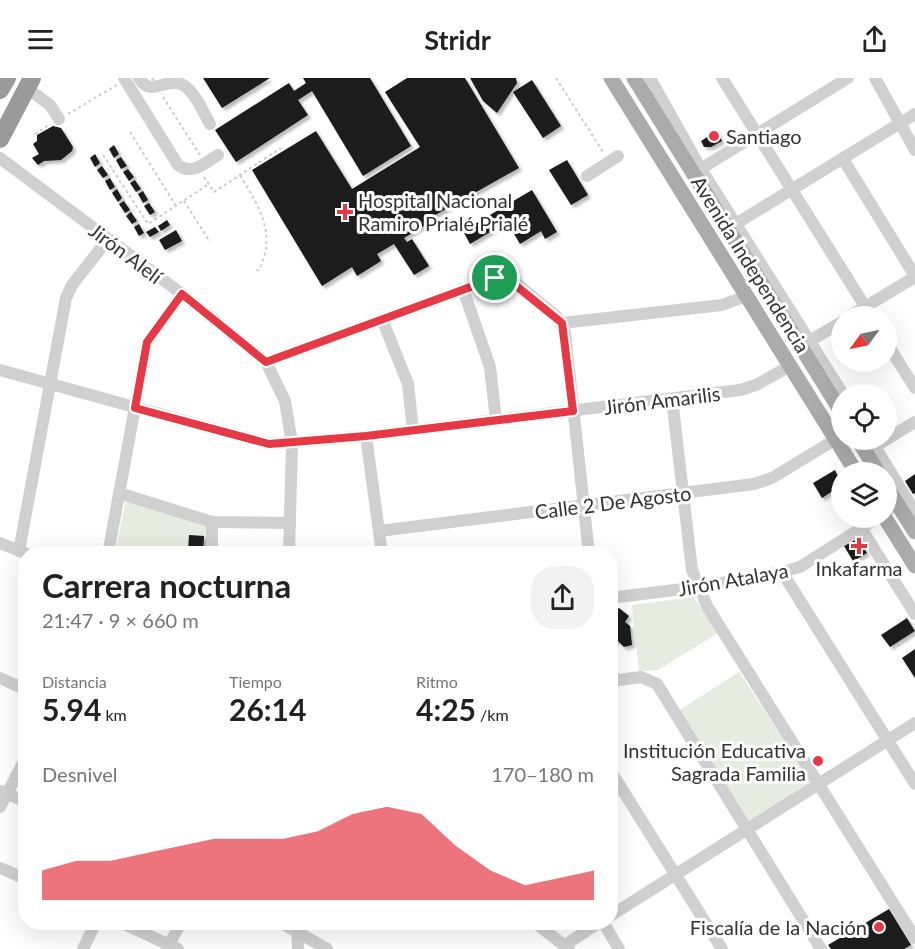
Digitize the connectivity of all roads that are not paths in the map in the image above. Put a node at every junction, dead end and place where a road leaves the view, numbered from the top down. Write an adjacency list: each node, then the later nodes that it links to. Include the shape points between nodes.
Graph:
1 (7, 78): 11 (highway)
2 (139, 78): 15 (street, via 143,85 152,88 178,83 190,90)
3 (611, 78): 31 (main road, Avenida Independencia)
4 (634, 78): 23 (main road, Avenida Independencia)
5 (650, 78): 23 (street, Avenida Independencia)
6 (722, 78): 16 (street)
7 (875, 78): 14 (street)
8 (843, 79): 16 (street)
9 (120, 81): 19 (street, via 178,165 185,170)
10 (30, 83): 13 (street); 17 (highway)
11 (0, 90)
12 (915, 114): 14 (street)
13 (59, 119)
14 (901, 123): 18 (street); 22 (street)
15 (210, 124)
16 (757, 134): 23 (street); 25 (street)
17 (0, 139)
18 (915, 150)
19 (218, 155)
20 (0, 158): 27 (street, Jirón Alelí)
21 (614, 158): 24 (street)
22 (843, 159): 25 (street); 28 (street)
23 (697, 171): 26 (main road, Avenida Independencia)
24 (587, 176)
25 (792, 190): 26 (street); 32 (street)
26 (732, 227): 37 (main road, Avenida Independencia)
27 (108, 239): 30 (street, Jirón Alelí); 42 (street, via 66,298)
28 (915, 276): 33 (street)
29 (463, 289): 34 (street); 35 (street, via 504,276); 49 (street, via 490,367)
30 (182, 294): 39 (street, Jirón Alelí); 47 (street, via 147,342)
31 (746, 296): 35 (street, via 722,305); 40 (main road, Avenida Independencia)
32 (864, 306)
33 (876, 306)
34 (382, 319): 39 (street); 51 (street, via 408,384)
35 (562, 323): 48 (street)
36 (831, 329): 37 (street)
37 (805, 344): 43 (street, Avenida Independencia); 45 (main road, Avenida Independencia)
38 (897, 359): 44 (street)
39 (266, 362): 56 (street, Jirón Alelí, via 285,401)
40 (790, 366): 46 (street, Jirón Amarilis, via 740,390); 53 (main road, Avenida Independencia)
41 (0, 370): 42 (street, Jirón Amarilis)
42 (50, 384): 47 (street, Jirón Amarilis); 69 (street)
43 (835, 384)
44 (915, 388)
45 (831, 392)
46 (672, 399): 48 (street, Jirón Amarilis); 59 (street)
47 (135, 408): 56 (street, Jirón Amarilis, via 251,440); 58 (street)
48 (573, 411): 49 (street, Jirón Amarilis); 60 (street)
49 (496, 420): 51 (street, Jirón Amarilis)
50 (915, 422): 52 (street)
51 (413, 430): 54 (street, Jirón Amarilis)
52 (897, 430)
53 (831, 431)
54 (366, 436): 56 (street, Jirón Amarilis); 67 (street)
55 (831, 442): 59 (street, Calle 2 De Agosto, via 772,478)
56 (292, 443): 64 (street, Jirón Alelí)
57 (871, 450): 62 (street)
58 (119, 493): 63 (street); 70 (street)
59 (683, 493): 60 (street, Calle 2 De Agosto); 78 (street, via 692,570)
60 (584, 506): 67 (street, Calle 2 De Agosto); 74 (street)
61 (897, 510): 62 (main road)
62 (913, 521)
63 (212, 522): 64 (street); 71 (street)
64 (290, 523): 72 (street, Jirón Alelí)
65 (861, 528): 77 (street, Jirón Atalaya, via 800,567); 80 (street)
66 (891, 528): 76 (main road)
67 (379, 531): 73 (street)
68 (0, 543): 75 (street)
69 (24, 546)
70 (109, 546)
71 (212, 546)
72 (289, 546)
73 (381, 546)
74 (588, 546)
75 (18, 550)
76 (915, 566)
77 (782, 572): 78 (street, Jirón Atalaya); 85 (street)
78 (699, 587): 79 (street, Jirón Atalaya); 88 (street, via 707,606)
79 (618, 597)
80 (915, 614)
81 (0, 678): 83 (street)
82 (618, 680): 93 (street, via 652,680)
83 (18, 686)
84 (915, 723): 85 (street)
85 (887, 740): 88 (street); 89 (street)
86 (18, 769): 90 (street)
87 (618, 783): 95 (street)
88 (819, 783): 93 (street); 106 (street)
89 (915, 784)
90 (3, 792): 91 (street); 92 (street)
91 (18, 799)
92 (0, 807)
93 (747, 829): 95 (street); 114 (street)
94 (0, 868): 96 (street)
95 (676, 874): 97 (street); 113 (street)
96 (18, 876)
97 (618, 911)
98 (92, 930): 109 (street)
99 (136, 930): 108 (street)
100 (179, 930): 108 (street)
101 (297, 930): 110 (street)
102 (301, 930): 111 (street)
103 (545, 930): 107 (street)
104 (591, 930): 107 (street)
105 (607, 930): 112 (street)
106 (915, 938)
107 (567, 947)
108 (172, 948)
109 (83, 949)
110 (298, 949)
111 (327, 949)
112 (619, 949)
113 (722, 949)
114 (820, 949)

